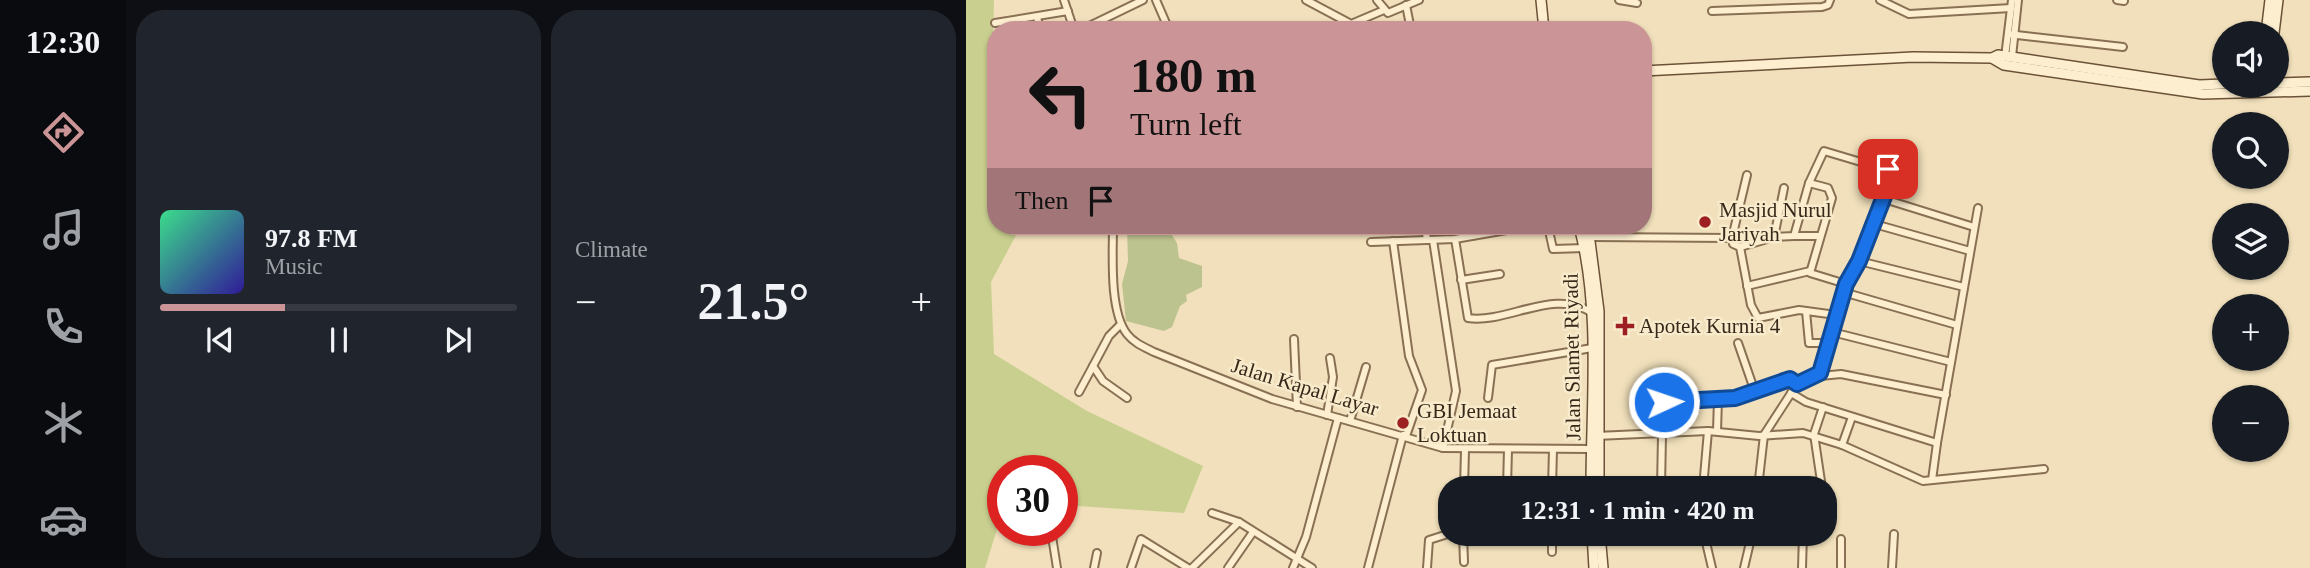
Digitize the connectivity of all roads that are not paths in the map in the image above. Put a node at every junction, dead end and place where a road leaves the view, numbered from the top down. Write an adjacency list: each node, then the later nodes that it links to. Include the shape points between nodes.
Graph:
1 (1064, 0): 21 (street)
2 (1143, 0): 27 (street)
3 (1156, 0): 28 (street)
4 (1306, 0): 29 (street)
5 (1377, 0): 20 (street)
6 (1419, 0): 18 (street)
7 (1539, 0): 32 (street)
8 (1619, 0): 17 (street)
9 (1830, 0): 22 (street, via 1822,7)
10 (1880, 0): 19 (street, via 1909,14)
11 (2012, 0): 19 (street)
12 (2018, 0): 35 (street)
13 (2117, 0): 16 (street)
14 (2270, 0): 33 (street)
15 (2278, 0): 34 (street)
16 (2124, 1)
17 (1637, 3)
18 (1406, 5): 20 (street, via 1391,12); 31 (street)
19 (2011, 8): 35 (street)
20 (1384, 9): 30 (street)
21 (1068, 11): 23 (street); 26 (street)
22 (1712, 11)
23 (1037, 17): 24 (street); 25 (street)
24 (1009, 21)
25 (1038, 21)
26 (1071, 21)
27 (1100, 21)
28 (1165, 21)
29 (1345, 21)
30 (1358, 21)
31 (1409, 21)
32 (1541, 21)
33 (2267, 21)
34 (2275, 21)
35 (2011, 34): 36 (street); 37 (street)
36 (2123, 47)
37 (2009, 57): 38 (street); 39 (street)
38 (1992, 58): 39 (street, via 1998,64); 40 (street, via 1913,57)
39 (2067, 69): 43 (street); 46 (street)
40 (1652, 71)
41 (2310, 82): 42 (street)
42 (2289, 83)
43 (2212, 84)
44 (2289, 90): 45 (street)
45 (2310, 91)
46 (2212, 93)
47 (1747, 175): 63 (street)
48 (1809, 183): 50 (street, via 1822,153 1829,151 1891,171); 59 (street); 60 (street, via 1831,193)
49 (1784, 188): 62 (street)
50 (1881, 198): 52 (street); 53 (street)
51 (1978, 208): 53 (street)
52 (1871, 223): 70 (street); 71 (street)
53 (1974, 227): 70 (street)
54 (1113, 235): 83 (street)
55 (1428, 235): 65 (street)
56 (1478, 235): 64 (street)
57 (1550, 235): 69 (street, via 1553,248)
58 (1581, 235): 69 (street, Jalan Slamet Riyadi)
59 (1794, 236): 60 (street); 62 (street)
60 (1820, 236): 73 (street)
61 (1591, 237): 63 (street); 72 (street, Jalan Slamet Riyadi)
62 (1774, 237): 68 (street)
63 (1732, 238): 68 (street)
64 (1455, 239): 65 (street); 75 (street)
65 (1430, 240): 66 (street); 119 (street, via 1456,391)
66 (1393, 241): 67 (street); 115 (street, via 1409,356 1422,390)
67 (1371, 242)
68 (1740, 247): 77 (street)
69 (1585, 248): 72 (street, Jalan Slamet Riyadi)
70 (1970, 251): 78 (street)
71 (1859, 261): 76 (street); 78 (street)
72 (1592, 271): 81 (street, Jalan Slamet Riyadi); 116 (street, Jalan Slamet Riyadi)
73 (1810, 271): 76 (street); 77 (street)
74 (1500, 274): 75 (street)
75 (1461, 280): 81 (street, via 1471,319 1539,306 1573,305)
76 (1846, 284): 79 (street)
77 (1747, 286): 80 (street, via 1758,318)
78 (1964, 287): 84 (street)
79 (1843, 292): 82 (street); 84 (street)
80 (1806, 312): 82 (street); 88 (street, via 1809,343)
81 (1592, 313): 89 (street, Jalan Slamet Riyadi)
82 (1836, 315): 85 (street)
83 (1121, 324): 92 (street); 104 (street, Jalan Kapal Layar, via 1136,343 1154,352)
84 (1957, 325): 91 (street)
85 (1832, 332): 88 (street); 91 (street)
86 (1294, 339): 104 (street)
87 (1738, 343): 96 (street)
88 (1828, 343): 94 (street)
89 (1592, 348): 101 (street, via 1492,365); 116 (street, Jalan Slamet Riyadi)
90 (1330, 358): 106 (street, via 1333,377)
91 (1951, 362): 99 (street)
92 (1093, 366): 97 (street); 100 (street, via 1103,382)
93 (1366, 367): 109 (street)
94 (1820, 373): 95 (street); 99 (street)
95 (1797, 384): 96 (street, via 1790,379); 98 (street)
96 (1755, 391): 102 (street)
97 (1079, 393)
98 (1791, 394): 105 (street); 114 (street)
99 (1946, 395): 117 (street)
100 (1127, 398)
101 (1488, 398)
102 (1718, 399): 103 (street); 111 (street)
103 (1664, 402)
104 (1297, 407): 106 (street, Jalan Kapal Layar)
105 (1822, 407): 107 (street); 112 (street)
106 (1327, 415): 108 (street, Jalan Kapal Layar)
107 (1852, 416): 117 (street); 118 (street)
108 (1338, 418): 109 (street, Jalan Kapal Layar); 151 (street)
109 (1350, 421): 115 (street, Jalan Kapal Layar)
110 (1708, 431): 111 (street); 113 (street); 131 (street)
111 (1717, 431): 114 (street)
112 (1814, 434): 114 (street); 118 (street); 133 (street)
113 (1662, 435): 116 (street); 130 (street)
114 (1764, 435): 132 (street)
115 (1405, 436): 119 (street, Jalan Kapal Layar); 160 (street)
116 (1595, 436): 122 (street, Jalan Slamet Riyadi); 129 (street, Jalan Slamet Riyadi)
117 (1937, 443): 134 (street)
118 (1842, 445): 134 (street, via 1916,479)
119 (1443, 448): 123 (street, Jalan Kapal Layar)
120 (1508, 449): 121 (street, Jalan Kapal Layar); 123 (street, Jalan Kapal Layar); 126 (street)
121 (1553, 449): 122 (street, Jalan Kapal Layar); 127 (street)
122 (1591, 449): 128 (street, Jalan Slamet Riyadi)
123 (1465, 450): 125 (street)
124 (2044, 469): 134 (street)
125 (1464, 476)
126 (1507, 476)
127 (1552, 476)
128 (1591, 476)
129 (1598, 476)
130 (1661, 476)
131 (1704, 476)
132 (1759, 476)
133 (1820, 476)
134 (1931, 480)
135 (1212, 513): 136 (street)
136 (1239, 522): 137 (street); 156 (street)
137 (1253, 532): 151 (street); 157 (street)
138 (1894, 534): 168 (street)
139 (1438, 537): 161 (street, via 1429,540)
140 (1841, 539): 167 (street)
141 (1054, 546): 153 (street)
142 (1463, 546): 152 (street)
143 (1552, 546): 149 (street)
144 (1593, 546): 162 (street)
145 (1601, 546): 163 (street)
146 (1707, 546): 164 (street)
147 (1749, 546): 165 (street)
148 (1802, 546): 166 (street)
149 (1552, 552)
150 (1097, 553): 154 (street)
151 (1298, 558): 158 (street); 159 (street)
152 (1464, 562)
153 (1057, 568)
154 (1094, 568)
155 (1131, 568): 156 (street, via 1141,539)
156 (1190, 568)
157 (1228, 568)
158 (1293, 568)
159 (1312, 568)
160 (1368, 568)
161 (1427, 568)
162 (1594, 568)
163 (1603, 568)
164 (1712, 568)
165 (1744, 568)
166 (1801, 568)
167 (1841, 568)
168 (1892, 568)

